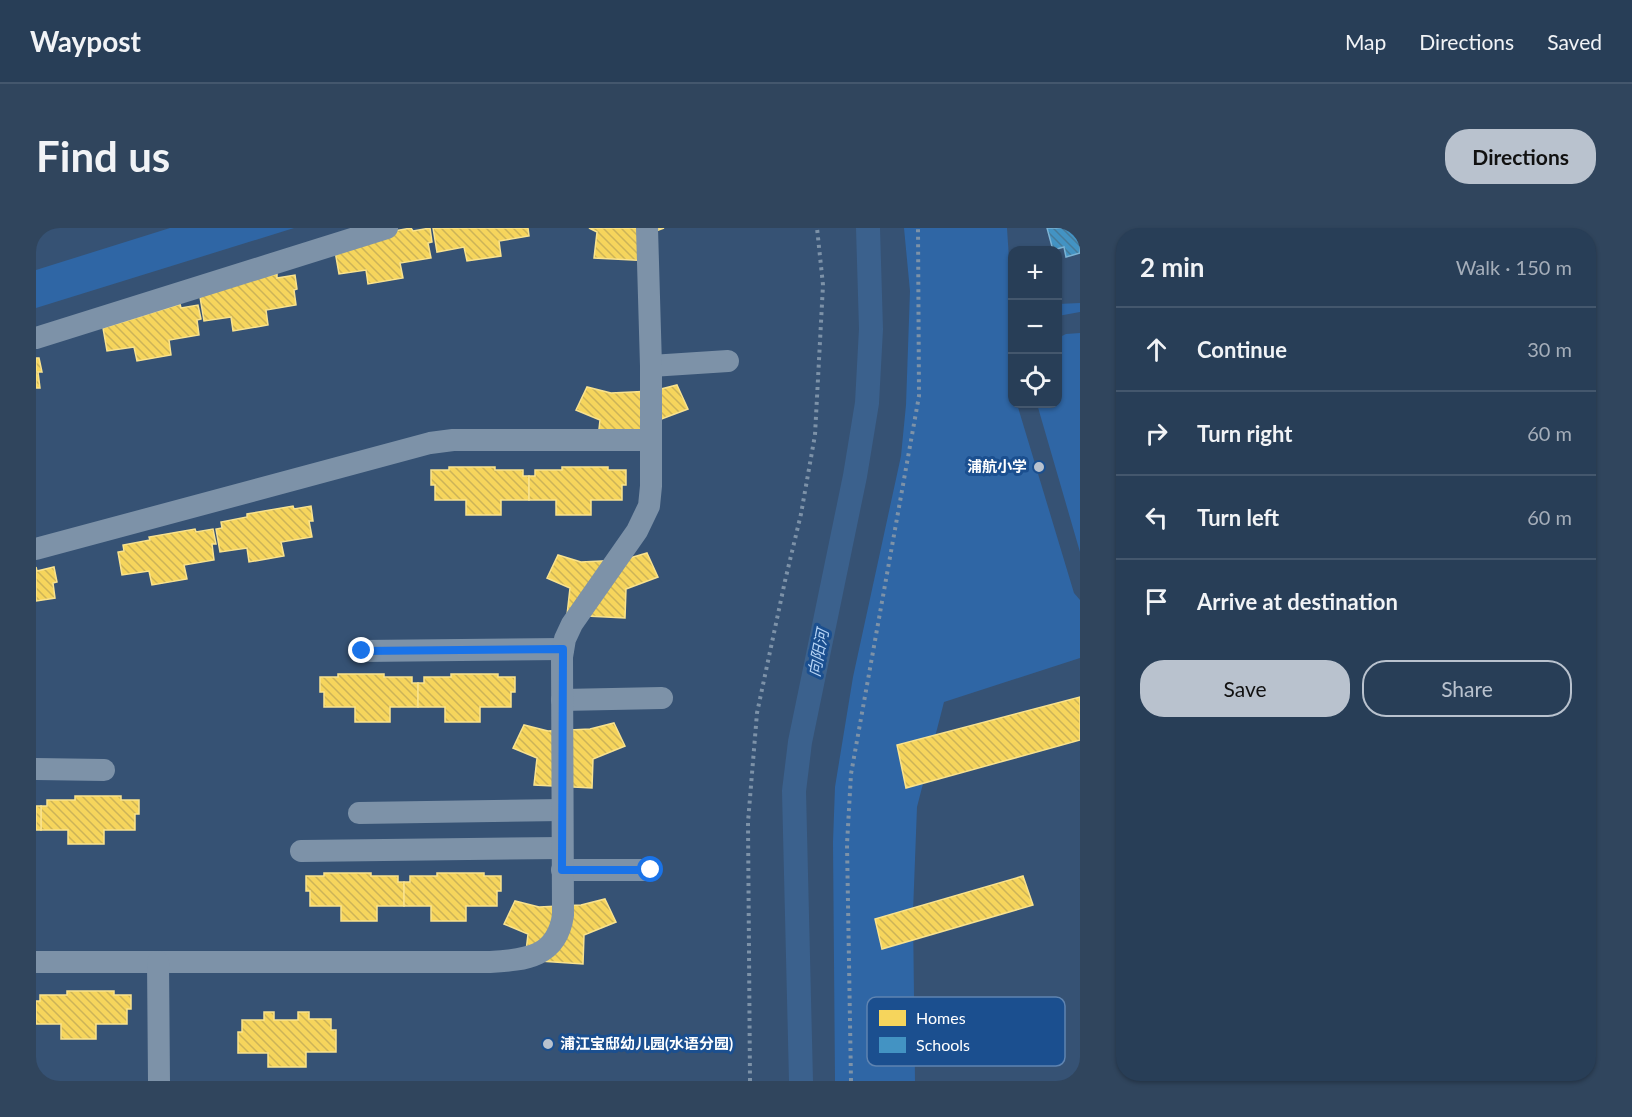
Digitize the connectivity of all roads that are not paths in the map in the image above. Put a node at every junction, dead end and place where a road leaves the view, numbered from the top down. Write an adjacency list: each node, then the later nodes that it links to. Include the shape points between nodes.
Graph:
1 (387, 228): 3 (lane)
2 (647, 228): 5 (lane)
3 (36, 339)
4 (728, 361): 5 (lane)
5 (651, 366): 6 (lane)
6 (651, 440): 7 (lane, via 430,443); 8 (lane, via 651,486 644,519 572,624)
7 (36, 549)
8 (563, 649): 9 (lane); 11 (lane)
9 (362, 651)
10 (662, 698): 11 (lane)
11 (562, 700): 14 (lane)
12 (36, 770): 13 (lane)
13 (104, 770)
14 (562, 810): 15 (lane); 17 (lane)
15 (359, 813)
16 (301, 851): 17 (lane)
17 (562, 859): 18 (lane); 20 (lane, via 561,930 541,953 525,959)
18 (651, 870)
19 (36, 962): 20 (lane)
20 (158, 962): 21 (lane)
21 (159, 1081)

